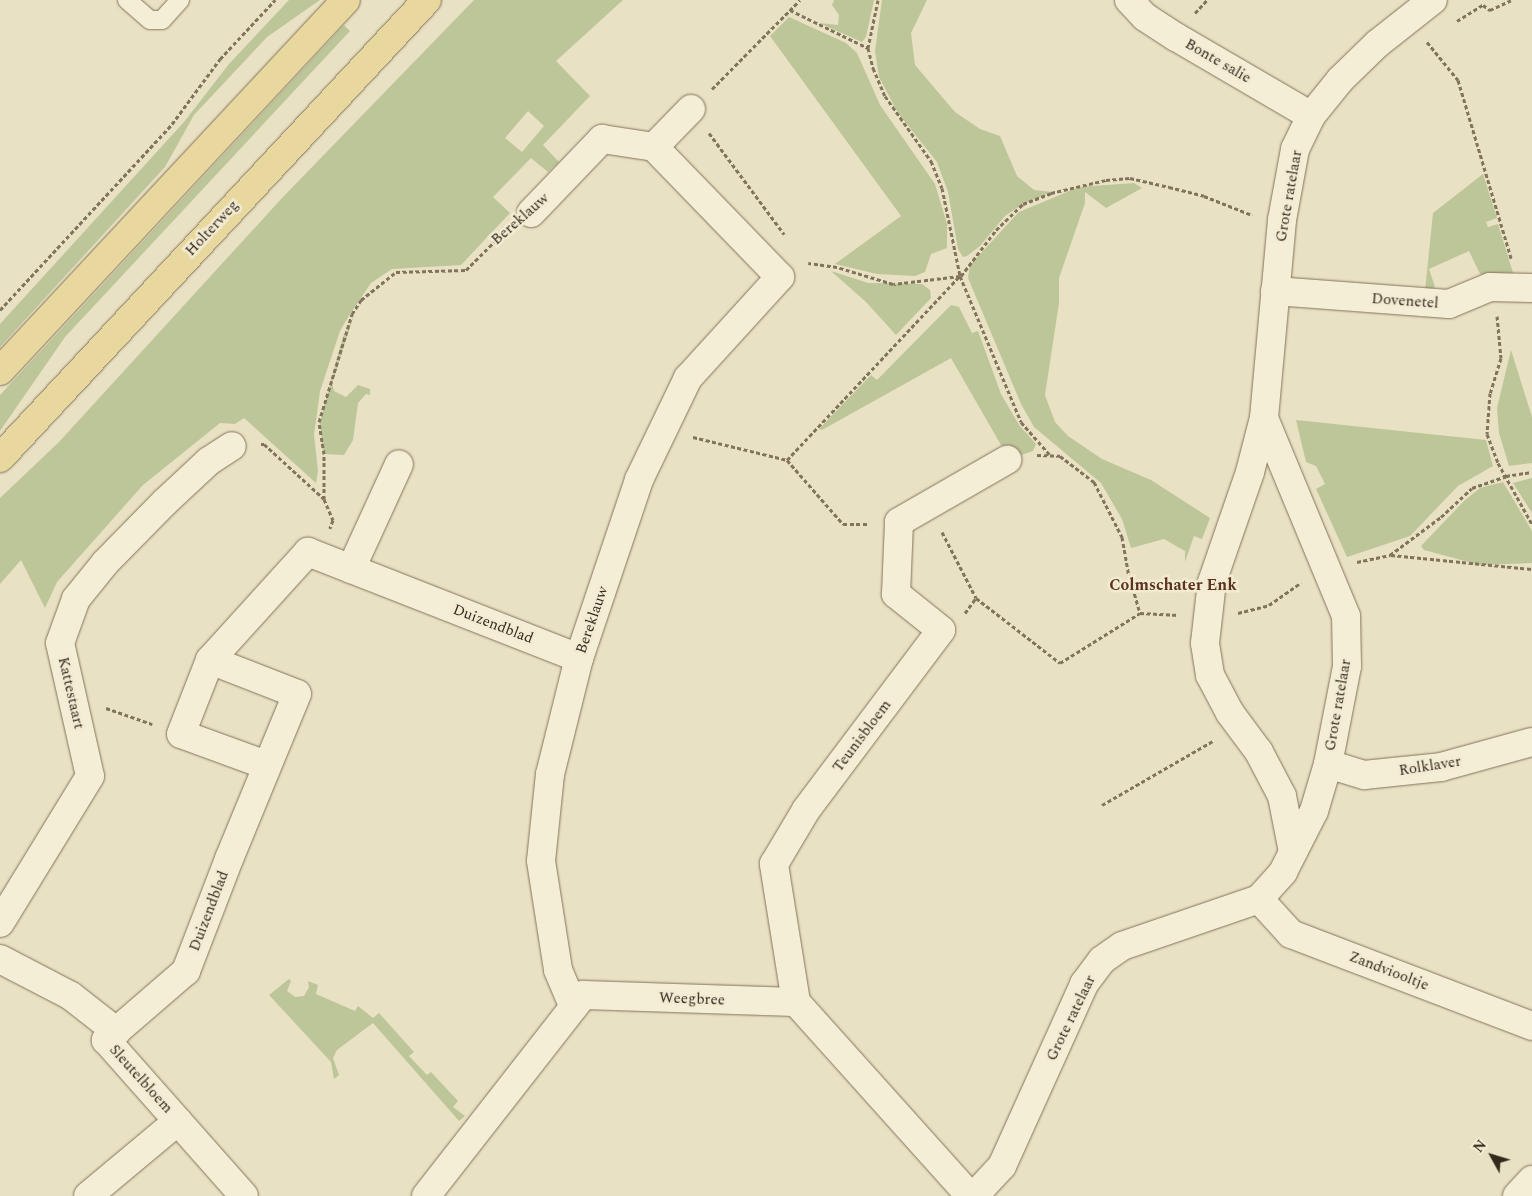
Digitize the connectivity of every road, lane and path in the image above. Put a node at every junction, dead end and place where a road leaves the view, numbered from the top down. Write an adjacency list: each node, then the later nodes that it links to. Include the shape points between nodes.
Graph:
1 (127, 0): 2 (lane, via 150,20 162,20)
2 (180, 0)
3 (275, 0): 28 (path, via 220,59 172,124)
4 (346, 0): 29 (main road)
5 (427, 0): 34 (main road, Holterweg)
6 (800, 0): 11 (path)
7 (878, 0): 16 (path)
8 (1129, 0): 18 (street, Bonte salie, via 1145,17 1176,37)
9 (1433, 0): 18 (street, Grote ratelaar, via 1377,44 1340,80)
10 (1511, 0): 12 (path, via 1490,10 1483,5)
11 (790, 10): 16 (path); 17 (path)
12 (1454, 23)
13 (1434, 37): 14 (path)
14 (1427, 42): 15 (path); 26 (path, via 1458,80)
15 (1421, 46)
16 (868, 48): 23 (path, via 885,96 931,160 942,188)
17 (691, 109): 19 (street); 22 (path)
18 (1311, 116): 21 (street, Grote ratelaar, via 1295,149)
19 (654, 147): 20 (street, Bereklauw, via 602,139); 24 (street)
20 (531, 214): 40 (path, Bereklauw, via 512,223 466,270 396,272 376,286 352,314 319,422 324,454)
21 (1282, 220): 23 (path, via 1241,213 1204,196 1140,180 1106,180 1052,193 1023,204 996,230); 27 (street, Grote ratelaar)
22 (788, 239)
23 (960, 276): 24 (path, via 893,284 837,267 805,262 791,275); 33 (path, via 1021,422); 35 (path)
24 (780, 278): 31 (street, Bereklauw, via 688,378)
25 (1490, 287): 26 (street, Dovenetel); 27 (street, Dovenetel, via 1449,304); 39 (path, via 1501,330 1501,358 1490,393 1487,434)
26 (1526, 288)
27 (1275, 291): 30 (street, Grote ratelaar)
28 (0, 310)
29 (0, 371)
30 (1264, 418): 46 (street, Grote ratelaar); 51 (street, Grote ratelaar, via 1250,472 1212,582)
31 (663, 430): 35 (path); 53 (street, Bereklauw, via 639,480)
32 (232, 446): 40 (path, via 264,444); 55 (street, Kattestaart, via 209,461 165,502 105,563 76,599 60,643)
33 (1049, 454): 36 (path); 50 (path, via 1067,460 1094,482 1108,503 1122,536)
34 (0, 458)
35 (787, 460): 42 (path, via 843,524)
36 (1007, 460): 41 (street)
37 (399, 464): 47 (street)
38 (1532, 472): 39 (path)
39 (1506, 476): 43 (path); 44 (path, via 1472,488 1441,517)
40 (324, 499): 45 (path, via 333,520)
41 (928, 507): 42 (street); 49 (path)
42 (899, 522): 52 (street, via 896,594)
43 (1532, 524)
44 (1390, 555): 46 (path); 48 (path)
45 (317, 556): 47 (street, Duizendblad); 54 (street, via 308,552)
46 (1328, 568): 51 (path, via 1261,609); 59 (street, Grote ratelaar, via 1346,616 1347,666)
47 (351, 569): 53 (street, Duizendblad)
48 (1532, 569)
49 (976, 598): 50 (path, via 1060,663); 52 (path, via 962,617)
50 (1140, 614): 51 (path)
51 (1207, 616): 56 (street, Grote ratelaar, via 1205,642 1210,675)
52 (941, 630): 66 (street, Teunisbloem, via 806,810 774,864)
53 (579, 658): 67 (street, Bereklauw, via 550,774 541,861 558,970)
54 (210, 660): 57 (street); 60 (street, Duizendblad, via 297,694)
55 (72, 696): 57 (path); 64 (street, Kattestaart, via 90,776)
56 (1240, 726): 61 (path); 62 (street, Grote ratelaar, via 1259,752 1282,796)
57 (181, 734): 60 (street)
58 (1532, 742): 59 (street, Rolklaver, via 1441,768 1364,775)
59 (1328, 764): 62 (street, Grote ratelaar, via 1314,811)
60 (266, 765): 69 (street, Duizendblad, via 186,971)
61 (1102, 805)
62 (1293, 852): 63 (street, Grote ratelaar, via 1283,872)
63 (1259, 898): 68 (street, Zandviooltje, via 1291,934); 76 (street, Grote ratelaar, via 1122,946 1102,960 1084,984 1002,1166)
64 (0, 922)
65 (0, 959): 69 (street, Sleutelbloem, via 71,996)
66 (796, 1002): 67 (street, Weegbree, via 583,995); 75 (street)
67 (574, 1005): 74 (street, Weegbree)
68 (1532, 1026)
69 (118, 1032): 70 (street, Sleutelbloem, via 106,1040)
70 (178, 1121): 72 (street, Sleutelbloem); 73 (street, Sleutelbloem)
71 (1532, 1180): 77 (street)
72 (88, 1196)
73 (244, 1196)
74 (426, 1196)
75 (970, 1196)
76 (974, 1196)
77 (1517, 1196)

